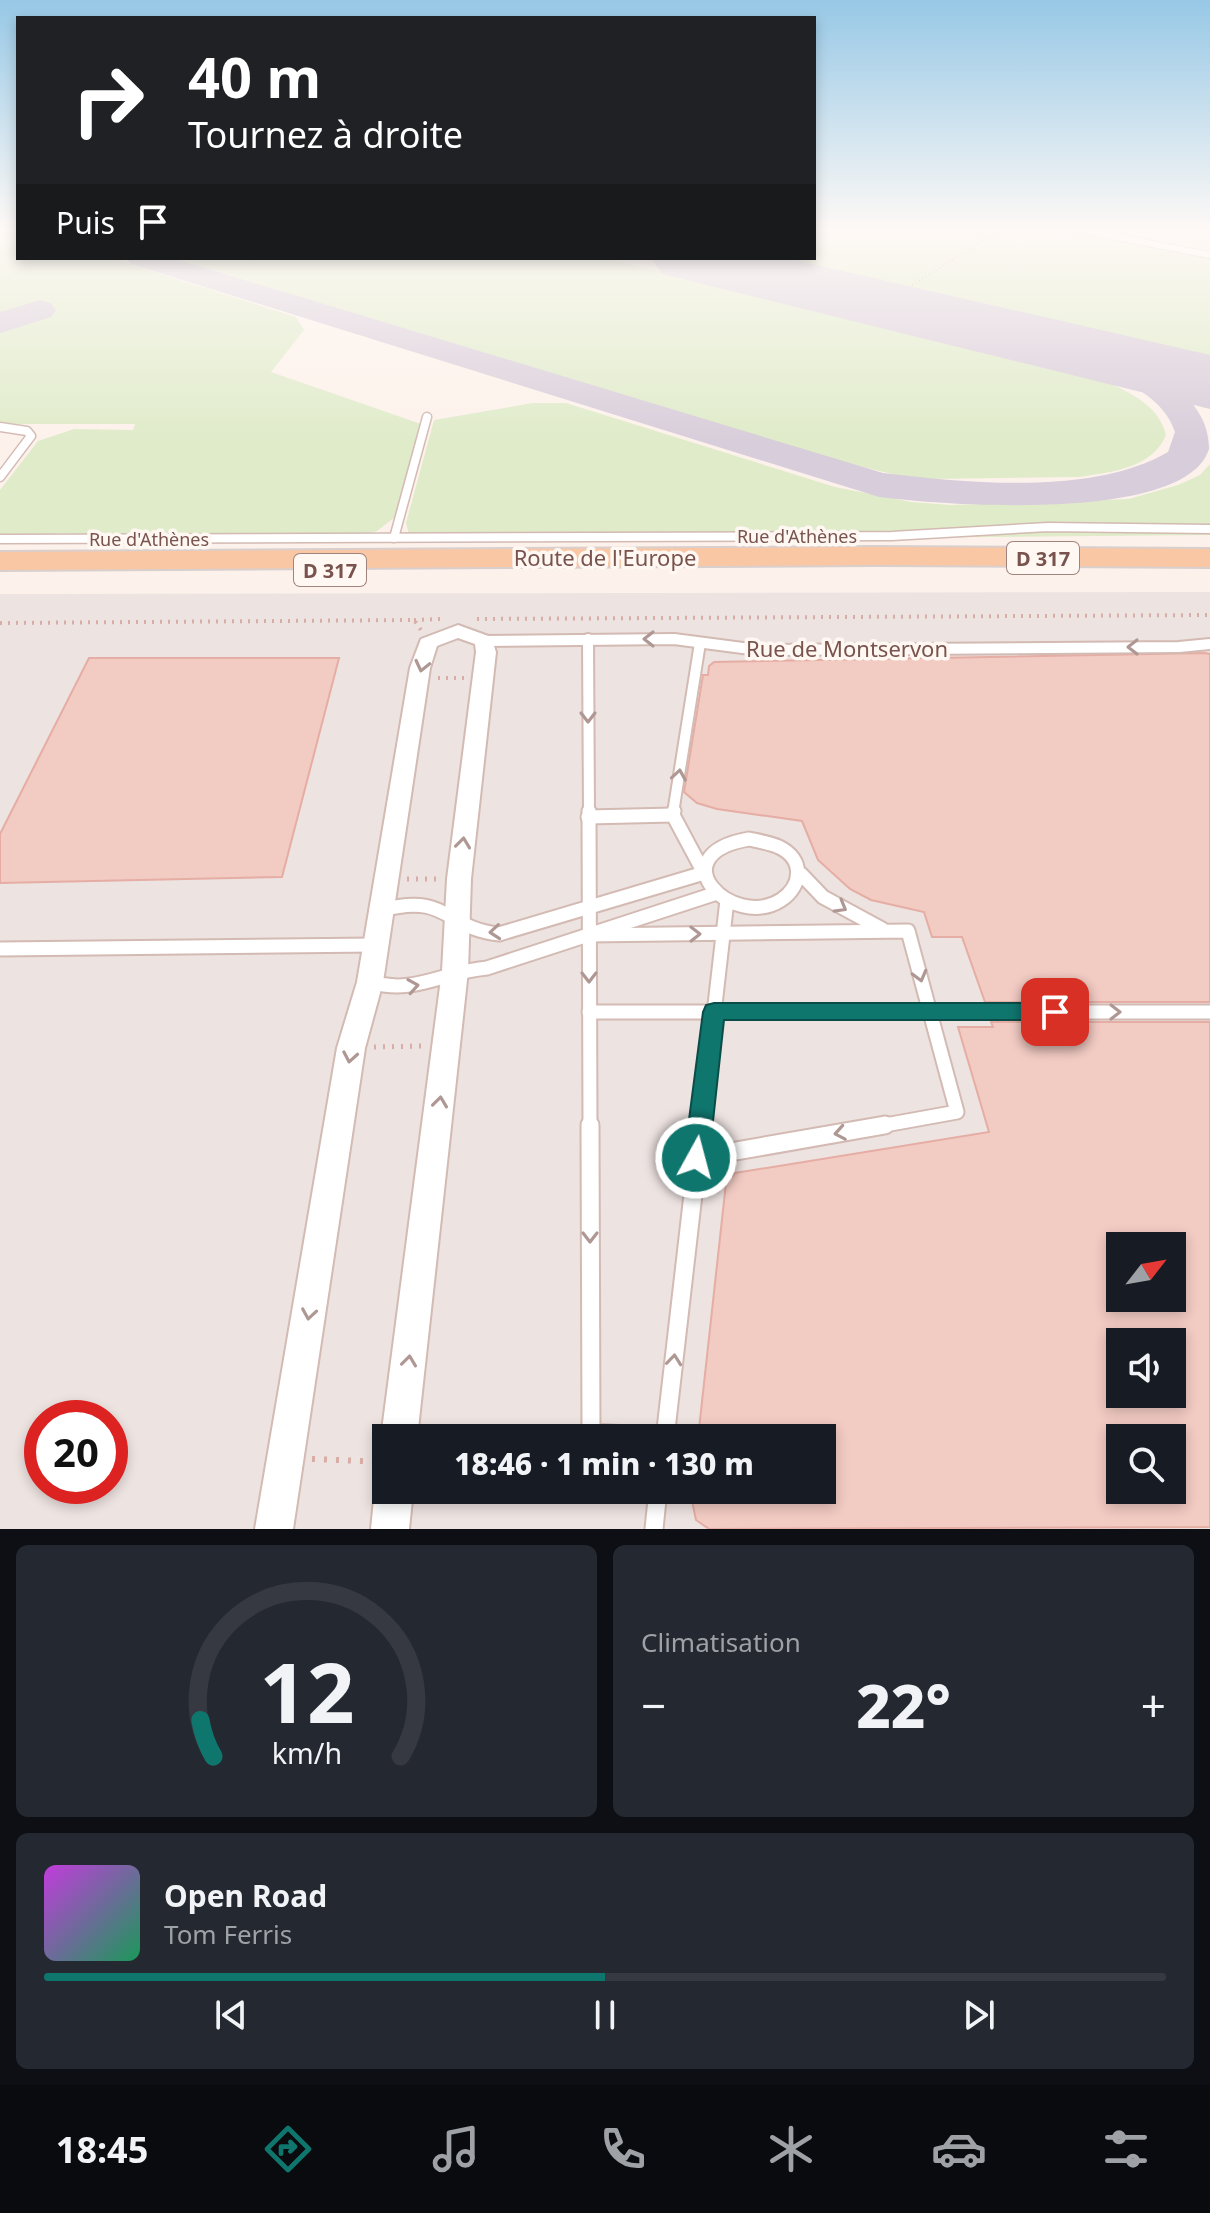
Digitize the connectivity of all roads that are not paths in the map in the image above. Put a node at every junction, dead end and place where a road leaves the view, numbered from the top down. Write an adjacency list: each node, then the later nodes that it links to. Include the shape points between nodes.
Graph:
1 (427, 417): 5 (lane)
2 (0, 427): 3 (lane, via 31,436)
3 (0, 477)
4 (1210, 529): 5 (lane, Rue d'Athènes)
5 (394, 538): 6 (lane, Rue d'Athènes)
6 (0, 539)
7 (1210, 548): 10 (main road, via 893,552)
8 (1210, 558): 10 (main road, Route de l'Europe / D 317)
9 (0, 561): 10 (main road, Route de l'Europe / D 317)
10 (882, 562): 11 (main road, Route de l'Europe / D 317); 12 (main road, Route de l'Europe / D 317); 13 (main road, via 906,578)
11 (1210, 570)
12 (0, 572)
13 (1210, 580)
14 (588, 639): 15 (lane, Rue de Montservon); 16 (lane, Rue de Montservon, one-way to 14); 19 (lane, one-way to 19)
15 (484, 641): 24 (street, one-way to 24, via 458,631 428,643); 25 (street, one-way to 15)
16 (700, 643): 17 (lane, Rue de Montservon, one-way to 16, via 758,650); 18 (lane, one-way to 16)
17 (1210, 644)
18 (673, 815): 19 (lane); 20 (lane)
19 (588, 817): 23 (lane)
20 (704, 873): 21 (lane, via 711,853 749,839 790,854); 22 (lane); 23 (lane)
21 (801, 874): 22 (lane, via 799,885 779,902 747,905); 26 (lane, one-way to 26, via 823,897)
22 (722, 896): 27 (lane); 28 (lane)
23 (591, 907): 25 (lane, one-way to 25, via 499,934 483,934); 28 (lane)
24 (382, 910): 25 (lane, via 427,904); 29 (street)
25 (456, 920): 31 (street)
26 (887, 931): 27 (lane); 33 (lane, one-way to 33, via 908,931)
27 (723, 933): 28 (lane, one-way to 27); 35 (lane)
28 (589, 935): 31 (lane, via 487,968); 34 (lane, one-way to 34)
29 (376, 945): 30 (lane); 32 (street)
30 (0, 949)
31 (455, 971): 32 (lane, one-way to 31, via 418,987); 38 (street, one-way to 31)
32 (370, 982): 43 (street, one-way to 43, via 351,1048)
33 (930, 1011): 35 (lane); 36 (lane, one-way to 36); 37 (lane, one-way to 37, via 957,1112)
34 (589, 1012): 35 (lane); 39 (lane, one-way to 39)
35 (714, 1012): 37 (lane)
36 (1210, 1012)
37 (696, 1158): 40 (lane, one-way to 37)
38 (401, 1424)
39 (591, 1424)
40 (666, 1424)
41 (393, 1504): 44 (street)
42 (657, 1504): 45 (lane)
43 (274, 1529)
44 (390, 1529)
45 (654, 1529)

